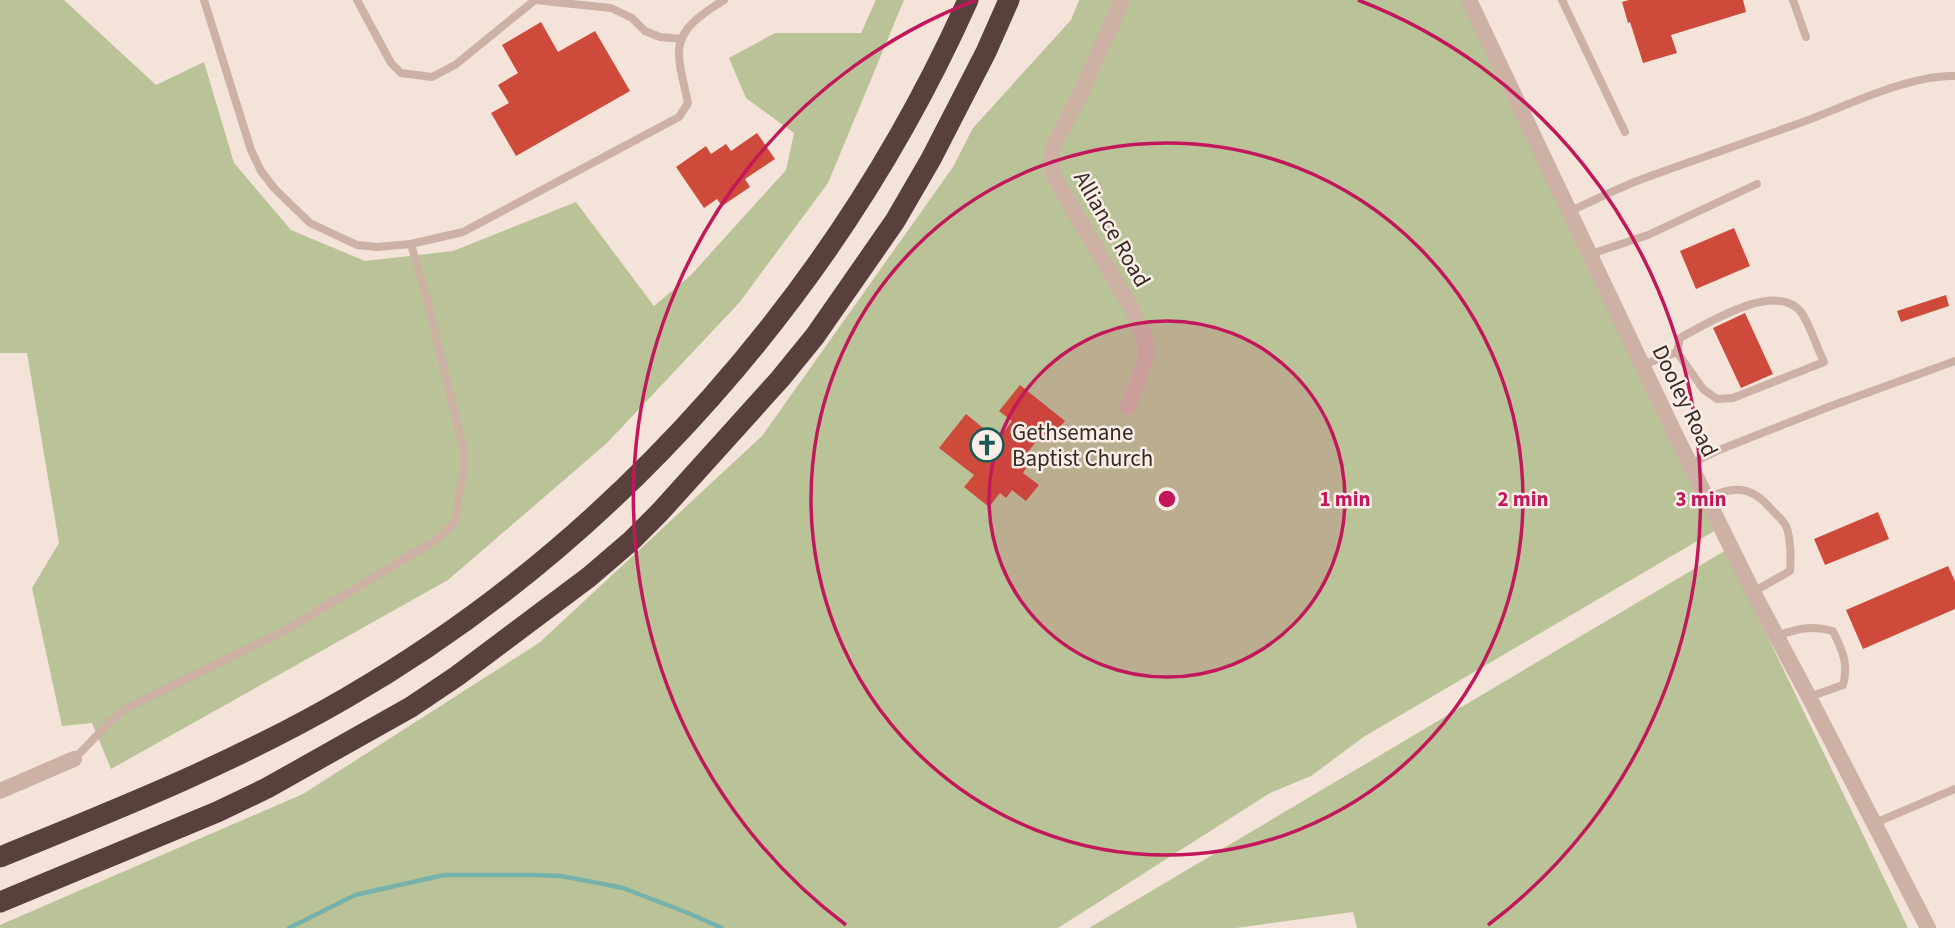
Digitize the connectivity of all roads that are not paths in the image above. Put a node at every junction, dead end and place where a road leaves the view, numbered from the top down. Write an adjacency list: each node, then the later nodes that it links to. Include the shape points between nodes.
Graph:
1 (204, 0): 16 (lane, via 251,150 274,188 310,223 357,245)
2 (357, 0): 11 (lane, via 401,73 432,77 455,65 535,0 611,8 645,31)
3 (724, 0): 11 (lane, via 701,15)
4 (968, 0): 31 (highway, via 902,132 796,294 700,411 572,537 475,613 348,697 214,767)
5 (1009, 0): 32 (highway, via 931,159 895,221 822,326 780,379 631,541 457,676 399,714 217,812)
6 (1122, 0): 21 (street, Alliance Road, via 1055,142 1051,160 1054,177 1132,309 1146,342 1146,359)
7 (1469, 0): 15 (street, Dooley Road)
8 (1562, 0): 13 (lane)
9 (1793, 0): 10 (lane)
10 (1806, 37)
11 (682, 39): 16 (lane, via 678,51 688,103 679,117 463,232)
12 (1955, 76): 15 (lane, via 1923,79 1881,92 1650,176)
13 (1625, 132)
14 (1757, 184): 17 (lane, via 1648,235)
15 (1570, 211): 17 (street, Dooley Road)
16 (411, 244): 27 (lane, via 464,451 452,526 284,631 127,708)
17 (1591, 254): 20 (street, Dooley Road)
18 (1677, 352): 18 (lane, via 1703,389 1717,398 1733,398 1824,362 1801,311 1785,301 1759,302 1716,318 1680,338); 20 (lane)
19 (1955, 362): 22 (lane)
20 (1643, 365): 22 (street, Dooley Road)
21 (1128, 407)
22 (1690, 464): 23 (street, Dooley Road)
23 (1707, 498): 24 (street, Dooley Road); 24 (lane, via 1724,490 1744,490 1761,497 1786,526 1790,571)
24 (1753, 592): 25 (street, Dooley Road)
25 (1776, 636): 26 (street, Dooley Road); 26 (lane, via 1803,627 1833,631 1847,670 1843,685)
26 (1809, 697): 30 (street, Dooley Road)
27 (74, 759): 29 (street)
28 (1955, 789): 30 (lane)
29 (0, 790)
30 (1875, 823): 33 (street, Dooley Road)
31 (0, 857)
32 (0, 902)
33 (1928, 928)

